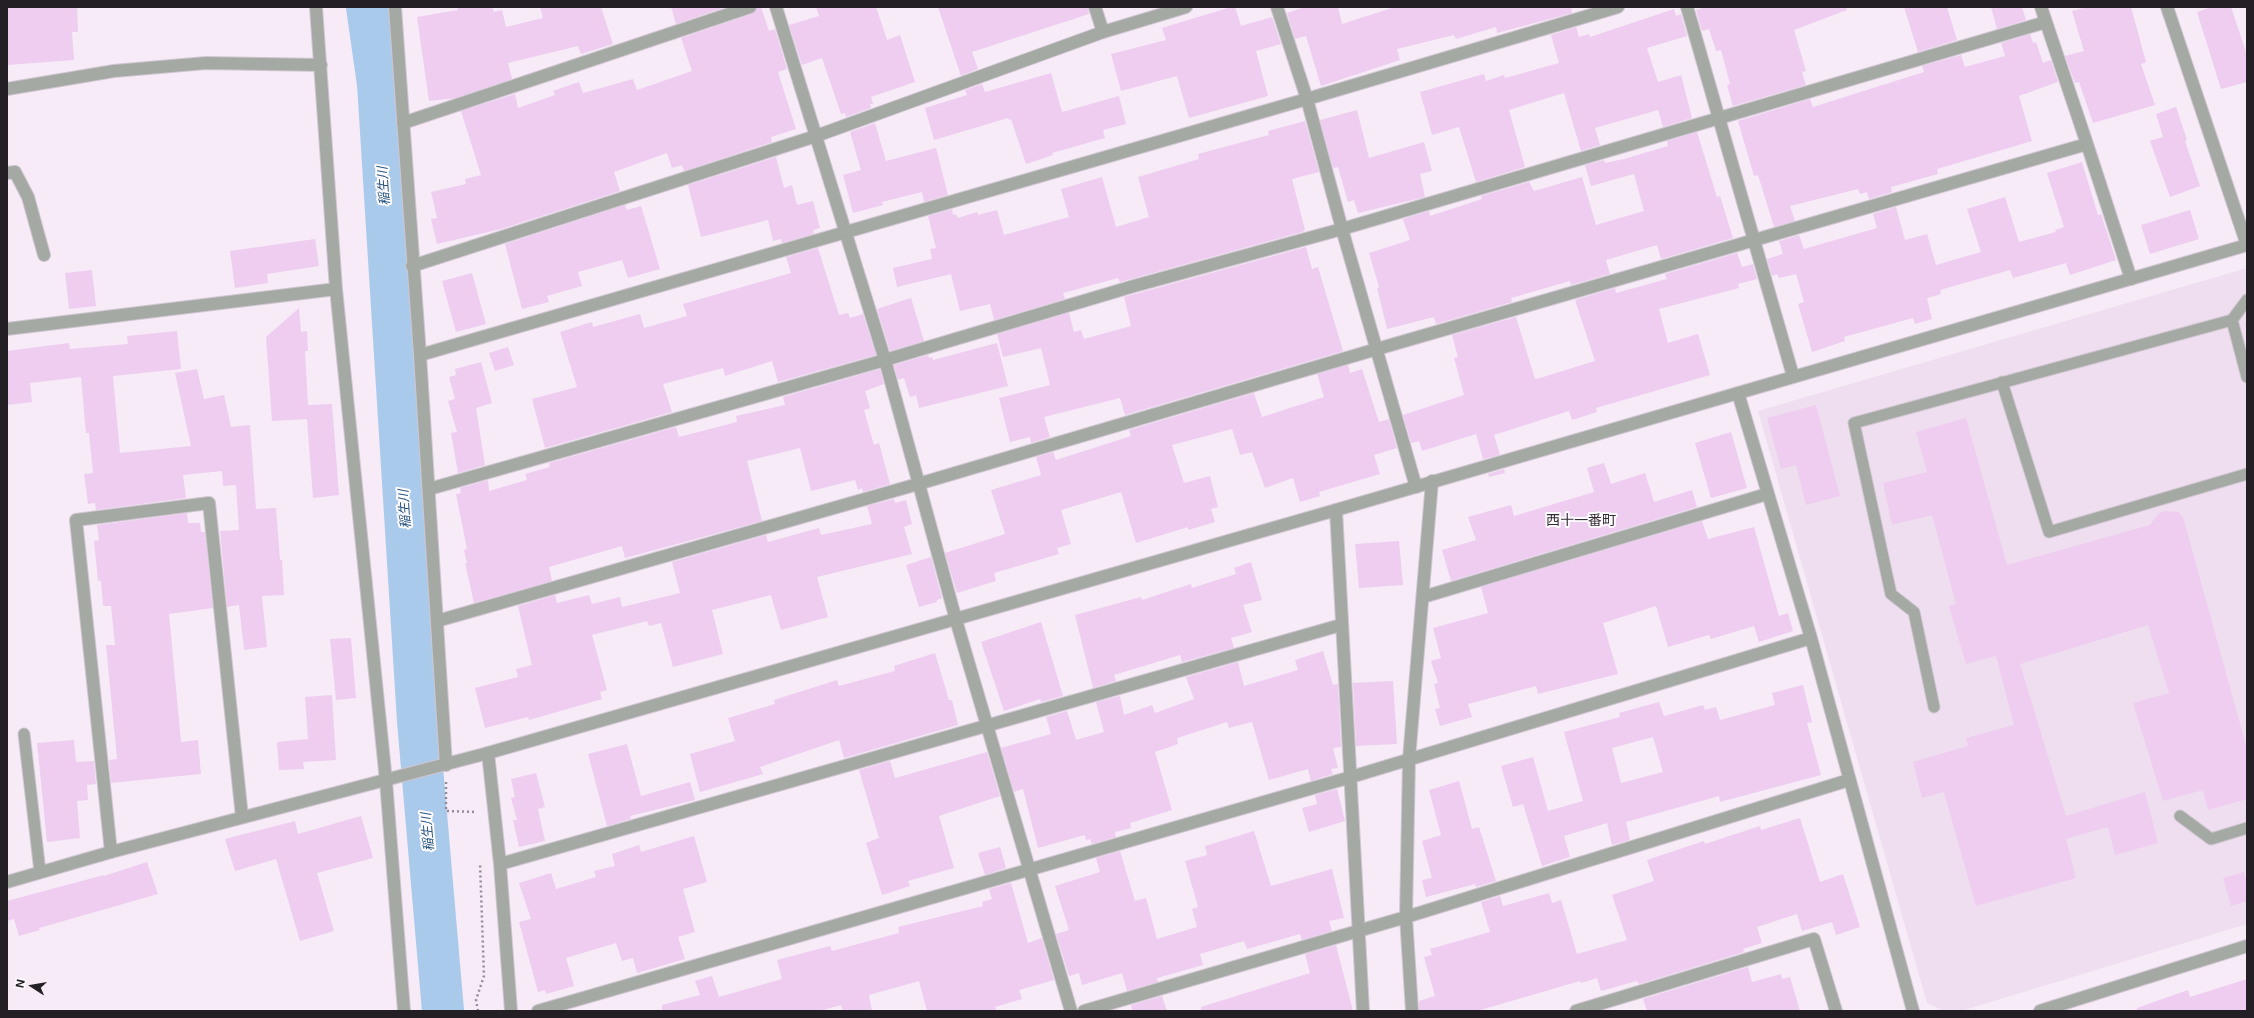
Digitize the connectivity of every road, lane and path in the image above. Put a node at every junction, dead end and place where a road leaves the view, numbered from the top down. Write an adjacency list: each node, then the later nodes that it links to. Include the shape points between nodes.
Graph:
1 (316, 7): 14 (street)
2 (395, 7): 18 (street)
3 (750, 7): 18 (street)
4 (776, 7): 19 (street)
5 (1095, 7): 13 (street)
6 (1186, 7): 13 (street)
7 (1277, 7): 16 (street)
8 (1618, 7): 16 (street)
9 (1687, 7): 17 (street)
10 (2041, 7): 12 (street)
11 (2167, 7): 25 (street)
12 (2046, 22): 17 (street); 20 (street)
13 (1103, 32): 19 (street)
14 (321, 65): 15 (street, via 206,63 114,71); 29 (street)
15 (7, 89)
16 (1307, 99): 22 (street); 23 (street)
17 (1720, 119): 22 (street); 24 (street)
18 (402, 123): 27 (street)
19 (816, 136): 23 (street); 27 (street)
20 (2087, 144): 24 (street); 28 (street)
21 (7, 173): 26 (street, via 15,172 28,197)
22 (1342, 229): 33 (street); 35 (street, via 1134,286)
23 (845, 232): 34 (street); 35 (street)
24 (1755, 240): 33 (street); 36 (street)
25 (2247, 245): 28 (street)
26 (44, 254)
27 (412, 266): 34 (street)
28 (2131, 279): 36 (street)
29 (336, 289): 32 (street); 60 (street)
30 (2247, 300): 31 (lane)
31 (2232, 320): 37 (lane); 38 (lane)
32 (7, 329)
33 (1377, 349): 42 (street); 43 (street)
34 (420, 355): 44 (street)
35 (885, 360): 42 (street); 44 (street)
36 (1793, 376): 39 (street)
37 (2247, 377)
38 (2002, 382): 40 (lane, via 2049,532); 52 (lane, via 1854,423 1891,594 1914,612)
39 (1738, 393): 41 (street); 45 (street)
40 (2247, 474)
41 (1432, 481): 43 (street); 47 (street)
42 (918, 484): 48 (street); 49 (street)
43 (1416, 487): 46 (street)
44 (429, 489): 48 (street)
45 (1767, 494): 47 (street); 51 (street)
46 (1336, 510): 49 (street); 50 (street)
47 (1423, 597): 56 (street)
48 (437, 620): 57 (street)
49 (956, 620): 53 (street); 55 (street)
50 (1341, 625): 53 (street); 58 (street)
51 (1811, 638): 56 (street); 59 (street)
52 (1934, 707)
53 (988, 725): 67 (street); 68 (street)
54 (24, 734): 69 (lane)
55 (488, 753): 57 (street); 67 (street)
56 (1409, 759): 58 (street); 71 (street)
57 (442, 766): 60 (street); 63 (path, via 446,811 477,811)
58 (1351, 777): 68 (street); 72 (street)
59 (1850, 780): 71 (street); 84 (street)
60 (386, 781): 62 (street); 74 (street)
61 (2180, 816): 64 (lane, via 2211,839)
62 (242, 817): 65 (street); 65 (street, via 209,503 76,520)
63 (477, 819)
64 (2247, 828)
65 (111, 852): 69 (street)
66 (480, 859): 75 (path, via 484,976 476,1000)
67 (500, 864): 76 (street)
68 (1030, 870): 77 (street); 78 (street)
69 (40, 872): 70 (street)
70 (7, 882)
71 (1406, 917): 72 (street); 81 (street)
72 (1358, 930): 79 (street); 80 (street)
73 (2247, 946): 85 (street)
74 (404, 1011)
75 (478, 1011)
76 (511, 1011)
77 (538, 1011)
78 (1071, 1011)
79 (1084, 1011)
80 (1363, 1011)
81 (1412, 1011)
82 (1576, 1011): 83 (street, via 1814,939)
83 (1836, 1011)
84 (1913, 1011)
85 (2040, 1011)

